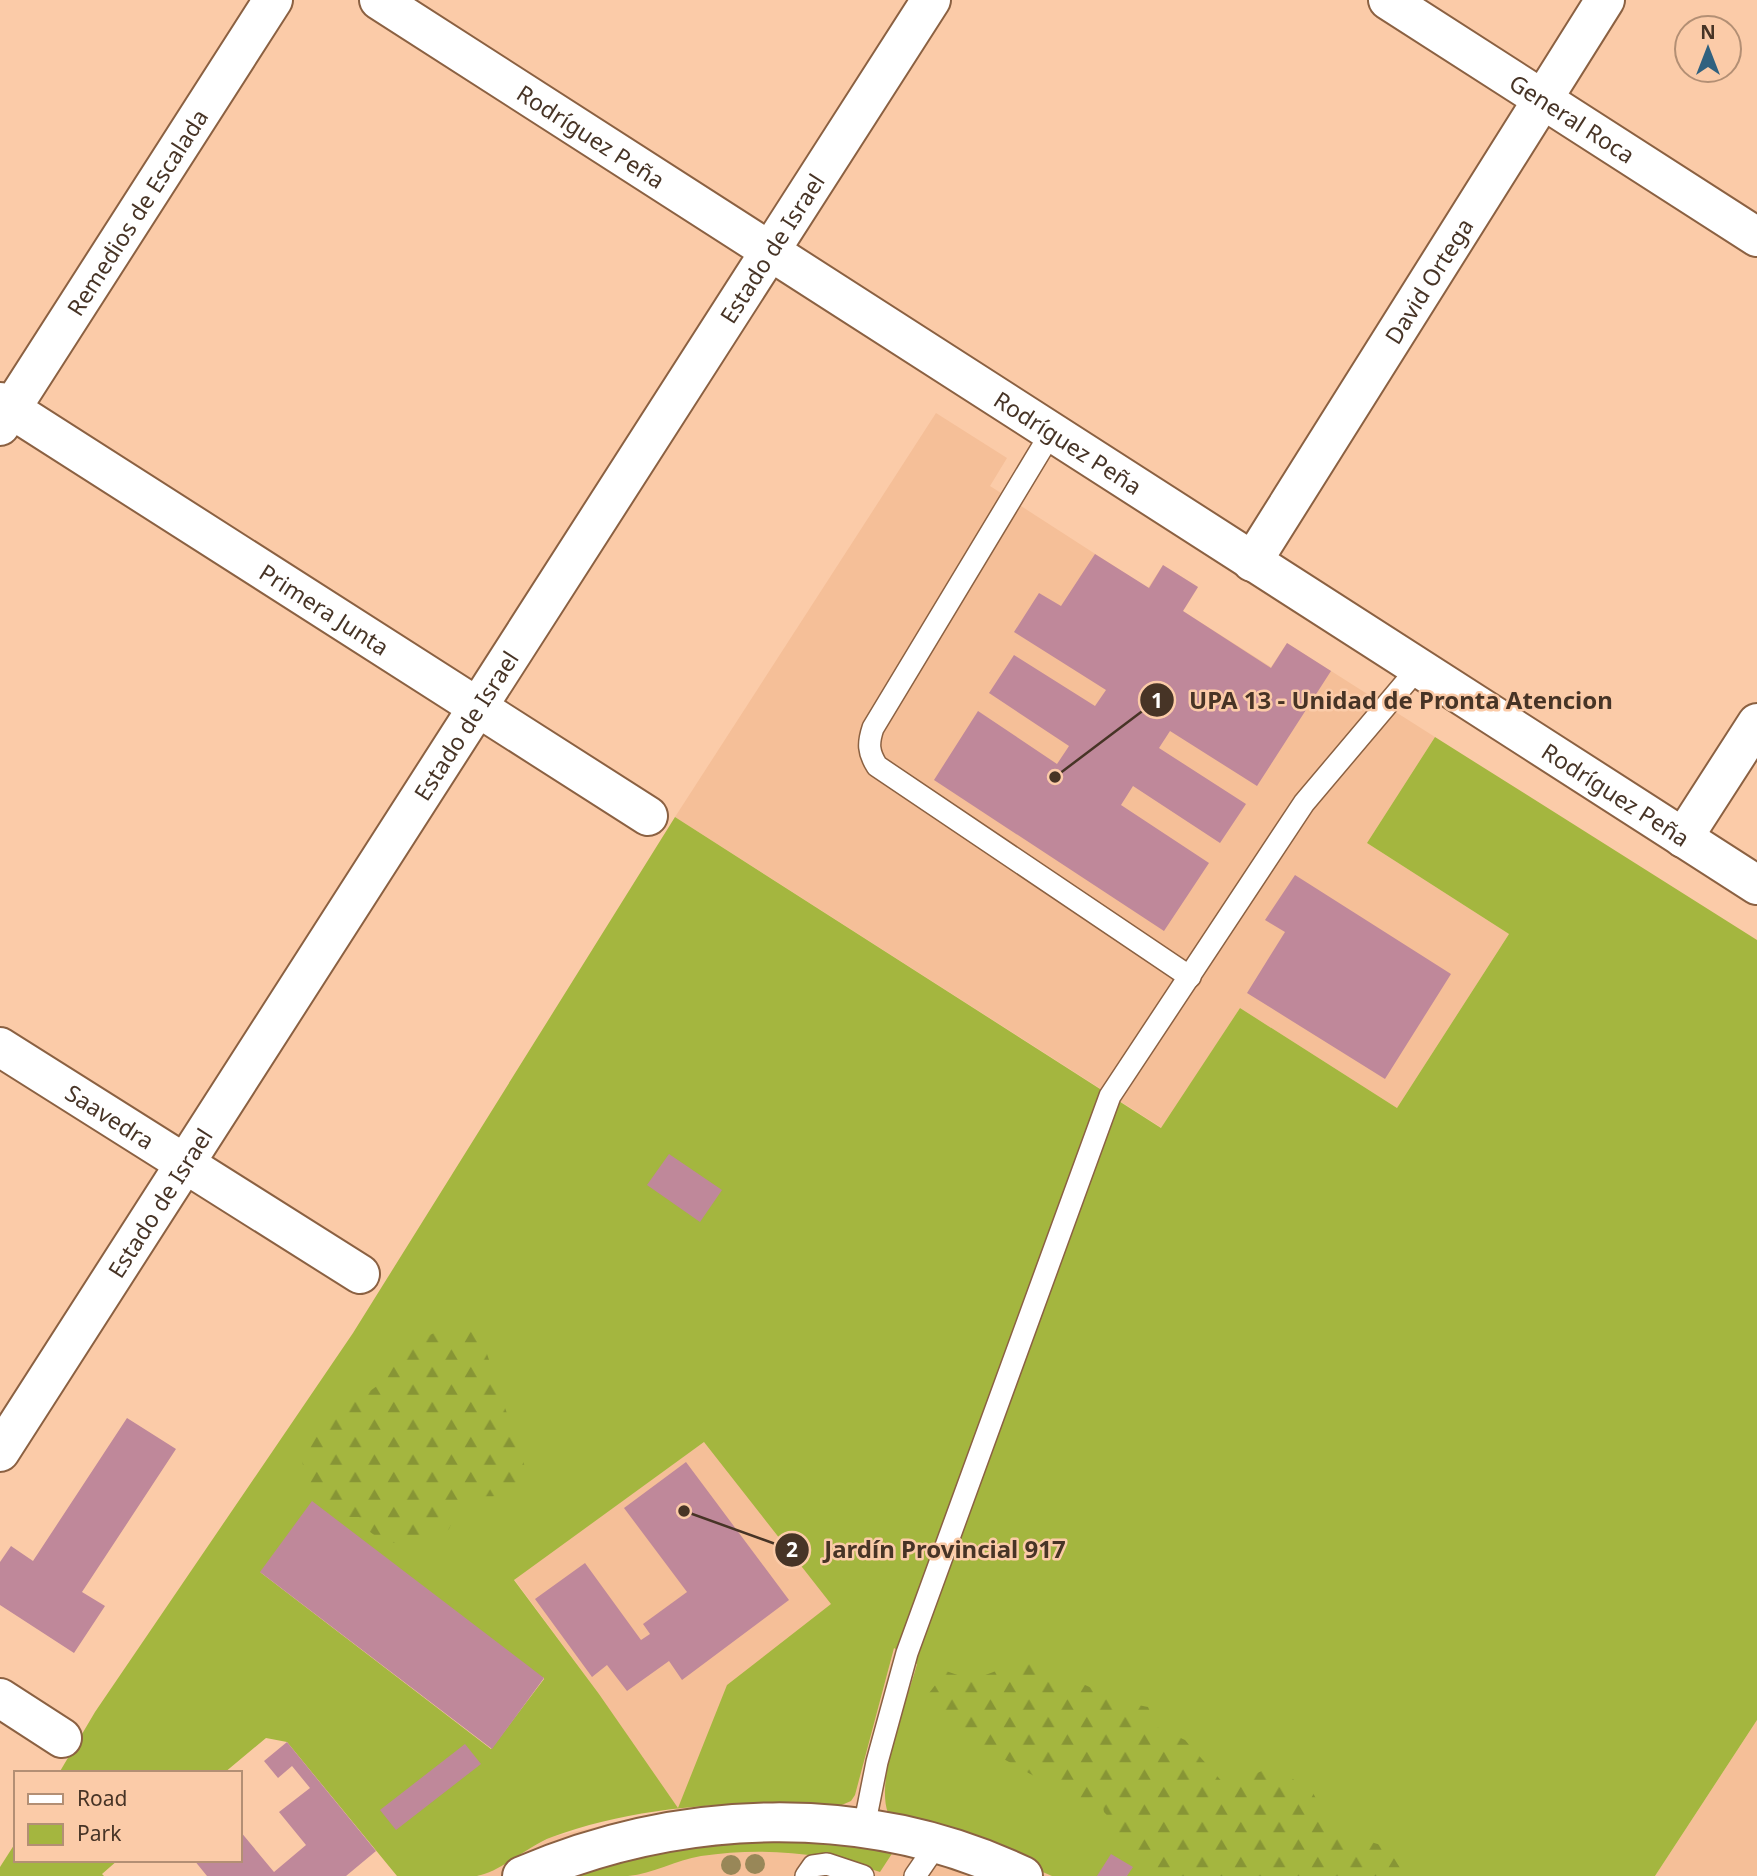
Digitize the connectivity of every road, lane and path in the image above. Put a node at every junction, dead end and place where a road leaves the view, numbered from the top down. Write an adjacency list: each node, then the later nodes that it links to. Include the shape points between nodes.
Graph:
1 (273, 0): 9 (street, Remedios de Escalada)
2 (379, 0): 8 (street, Rodríguez Peña)
3 (930, 0): 8 (street, Estado de Israel)
4 (1388, 0): 6 (street, General Roca)
5 (1605, 0): 6 (street, David Ortega)
6 (1542, 97): 7 (street, General Roca); 11 (street, David Ortega)
7 (1757, 237)
8 (769, 252): 10 (street, Rodríguez Peña); 13 (street, Estado de Israel)
9 (4, 412): 13 (street, Primera Junta)
10 (1051, 433): 11 (street, Rodríguez Peña); 18 (lane, via 873,728 868,742 871,756 877,766)
11 (1252, 562): 12 (street, Rodríguez Peña)
12 (1418, 668): 16 (street, Rodríguez Peña); 18 (lane, via 1304,803)
13 (477, 707): 15 (street, Primera Junta); 20 (street, Estado de Israel)
14 (1757, 723): 16 (street)
15 (648, 816)
16 (1683, 838): 17 (street, Rodríguez Peña)
17 (1757, 885)
18 (1190, 977): 25 (lane, via 1110,1096 907,1653)
19 (0, 1047): 20 (street, Saavedra)
20 (185, 1164): 21 (street, Saavedra); 22 (street, Estado de Israel)
21 (360, 1274)
22 (0, 1452)
23 (0, 1698): 24 (street)
24 (62, 1738)
25 (864, 1827): 26 (street); 27 (street, via 784,1821 702,1827 593,1850)
26 (937, 1844): 30 (lane); 31 (street)
27 (522, 1876)
28 (806, 1876): 29 (lane, via 813,1866 827,1864)
29 (863, 1876)
30 (915, 1876)
31 (1023, 1876)

